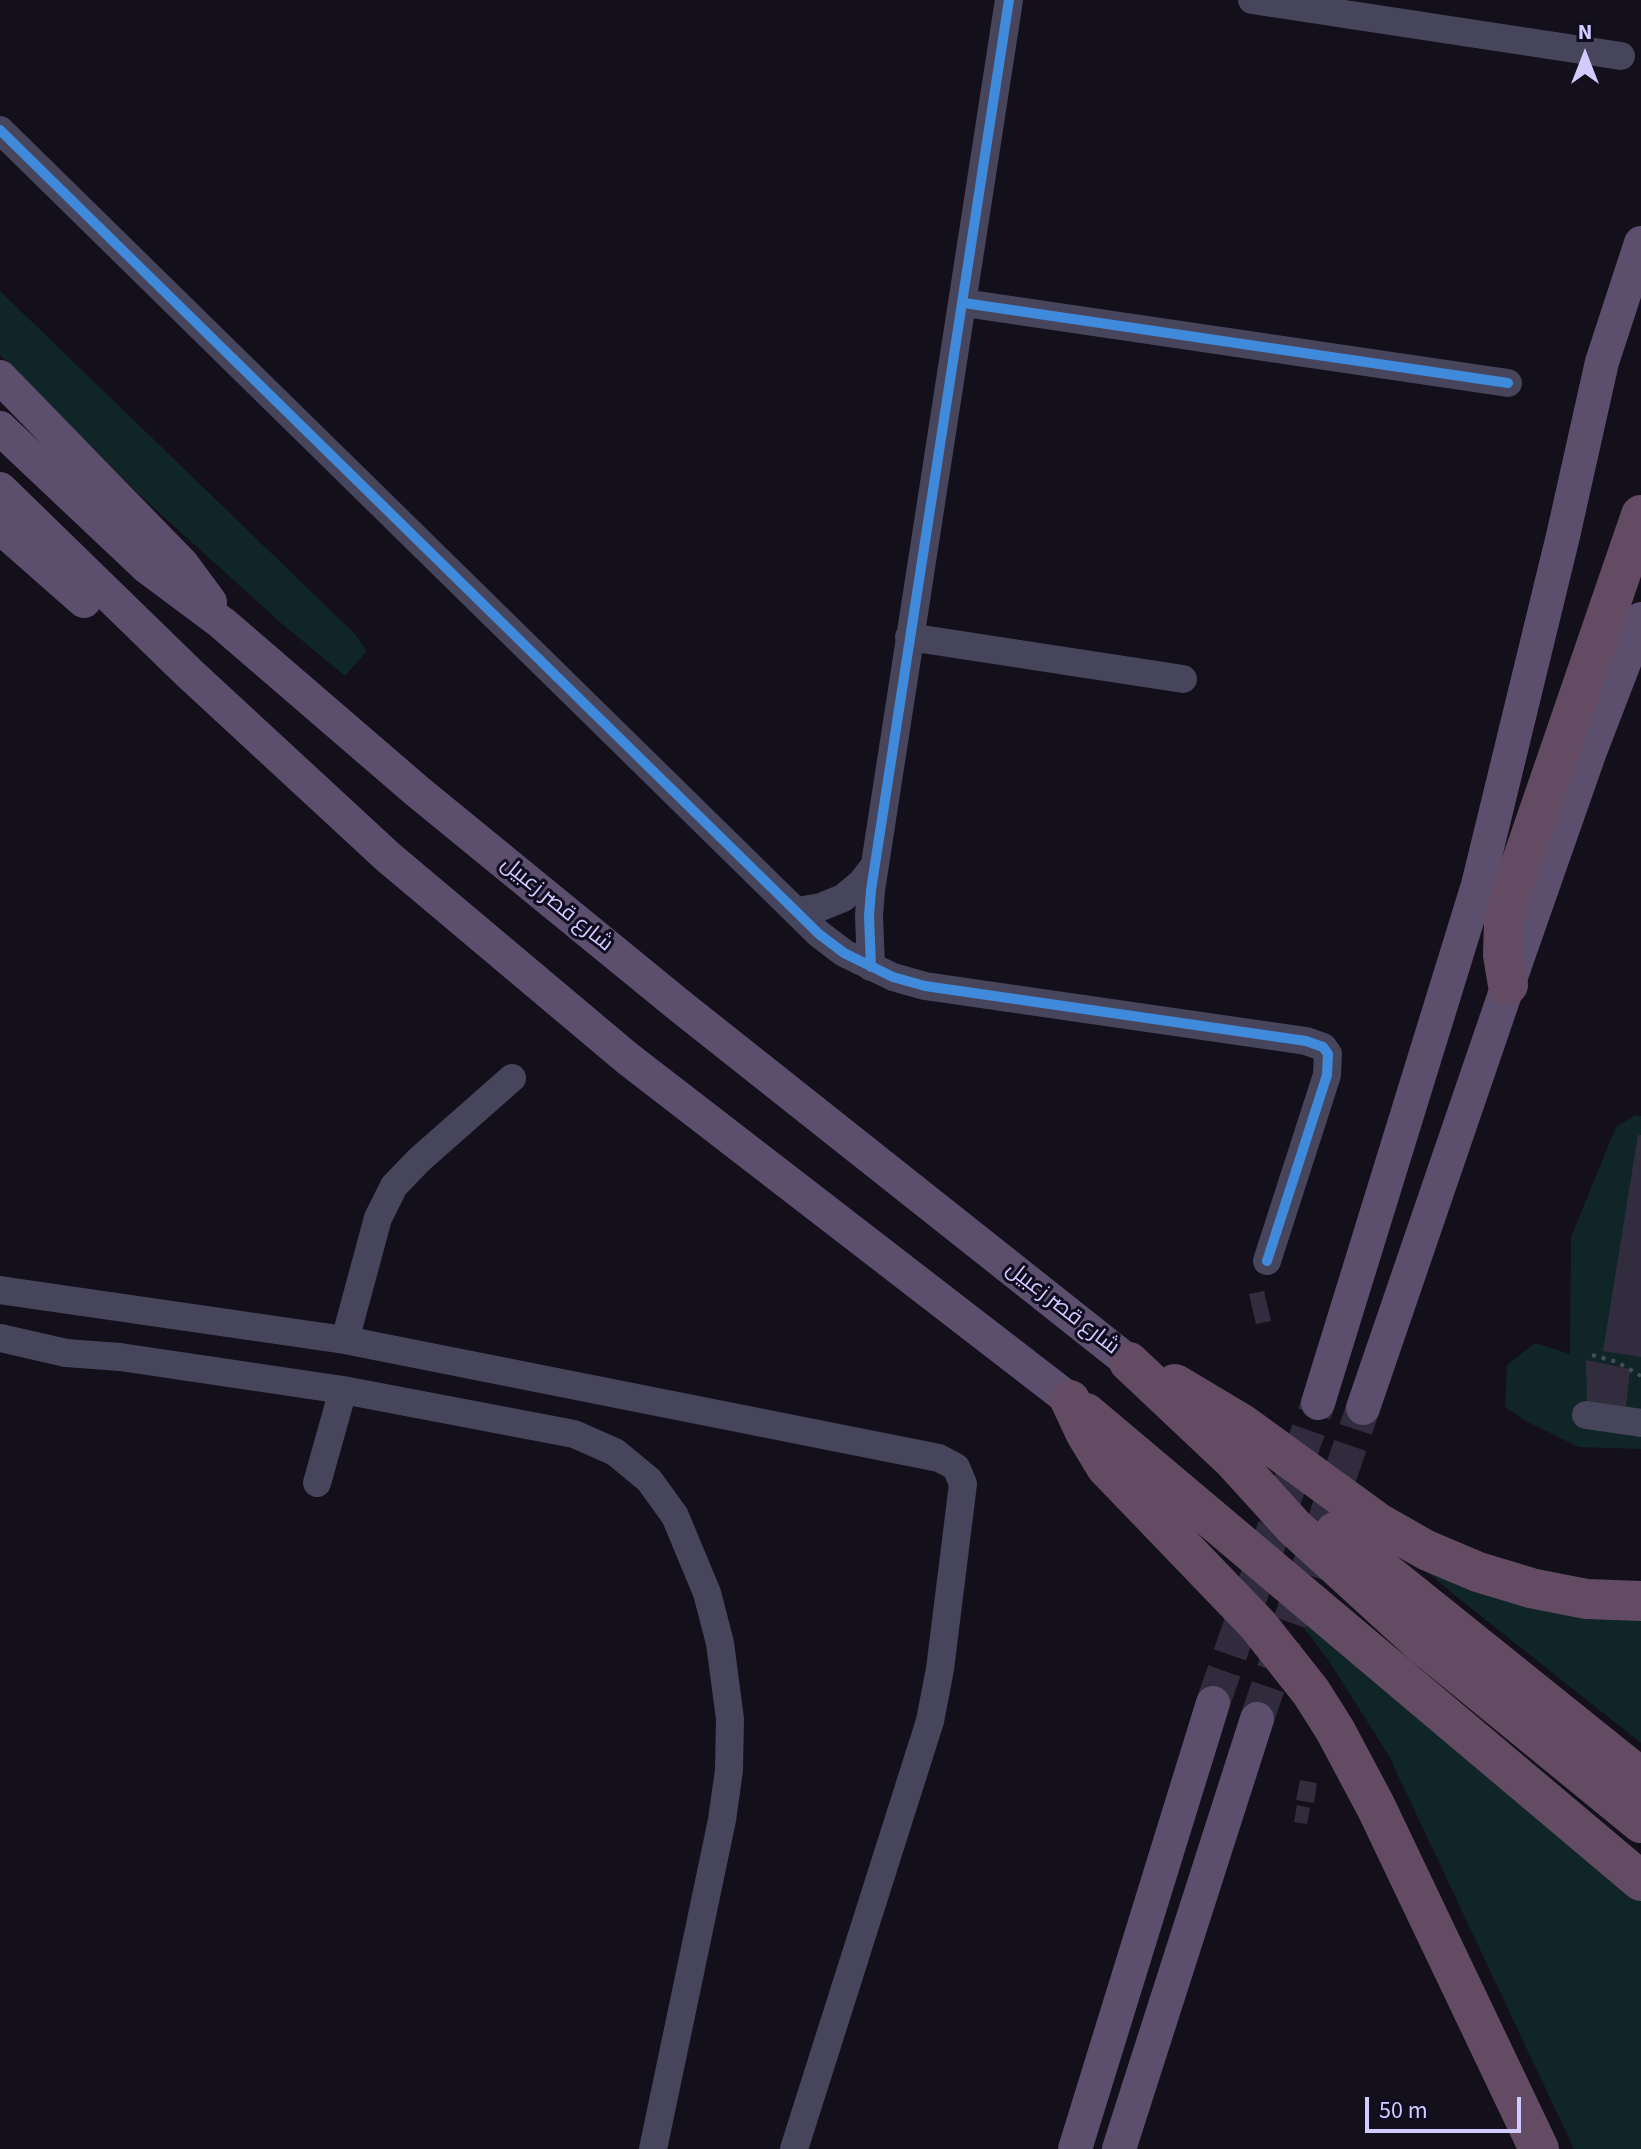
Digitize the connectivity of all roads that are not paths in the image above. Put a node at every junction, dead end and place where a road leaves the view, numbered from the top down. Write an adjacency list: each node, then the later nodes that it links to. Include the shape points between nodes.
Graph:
1 (1009, 0): 7 (street)
2 (1252, 0): 3 (street)
3 (1354, 7): 4 (street)
4 (1621, 56)
5 (0, 130): 20 (street)
6 (1641, 243): 31 (main road, via 1602,362 1478,885)
7 (964, 303): 9 (street); 16 (street)
8 (0, 377): 15 (main road, via 182,564)
9 (1508, 383)
10 (0, 428): 15 (main road, شارع قصر زعبيل, via 147,567)
11 (0, 489): 17 (main road)
12 (1641, 515): 22 (highway, via 1512,890 1504,922)
13 (0, 527): 17 (main road, via 121,632)
14 (1641, 619): 22 (main road)
15 (222, 623): 28 (main road, شارع قصر زعبيل, via 644,977)
16 (909, 637): 18 (street); 19 (street)
17 (189, 673): 30 (main road, via 388,857 627,1058)
18 (1183, 679)
19 (875, 865): 20 (street, via 843,898); 21 (street)
20 (798, 911): 21 (street, via 819,934)
21 (871, 967): 24 (street, via 947,990 1323,1047 1327,1075)
22 (1508, 985): 32 (main road)
23 (512, 1078): 27 (street, via 394,1186 378,1218)
24 (1267, 1261)
25 (0, 1290): 27 (street)
26 (0, 1338): 29 (street, via 66,1353)
27 (345, 1340): 44 (street, via 939,1458 961,1475 930,1721)
28 (1129, 1362): 35 (highway); 37 (highway, via 1215,1407 1377,1522 1426,1550 1531,1588 1587,1599)
29 (343, 1390): 36 (street); 43 (street, via 574,1434 615,1452 663,1497 707,1593 727,1680 729,1770)
30 (1070, 1400): 42 (highway); 47 (highway, via 1106,1467 1258,1625 1335,1730)
31 (1318, 1403)
32 (1363, 1408)
33 (1586, 1415): 34 (street)
34 (1641, 1423)
35 (1234, 1461): 40 (highway, via 1301,1504); 41 (highway, via 1294,1527 1421,1643)
36 (317, 1483)
37 (1641, 1601)
38 (1213, 1703): 45 (main road)
39 (1257, 1719): 46 (main road)
40 (1641, 1778)
41 (1641, 1823)
42 (1641, 1881)
43 (653, 2149)
44 (794, 2149)
45 (1075, 2149)
46 (1119, 2149)
47 (1539, 2149)

